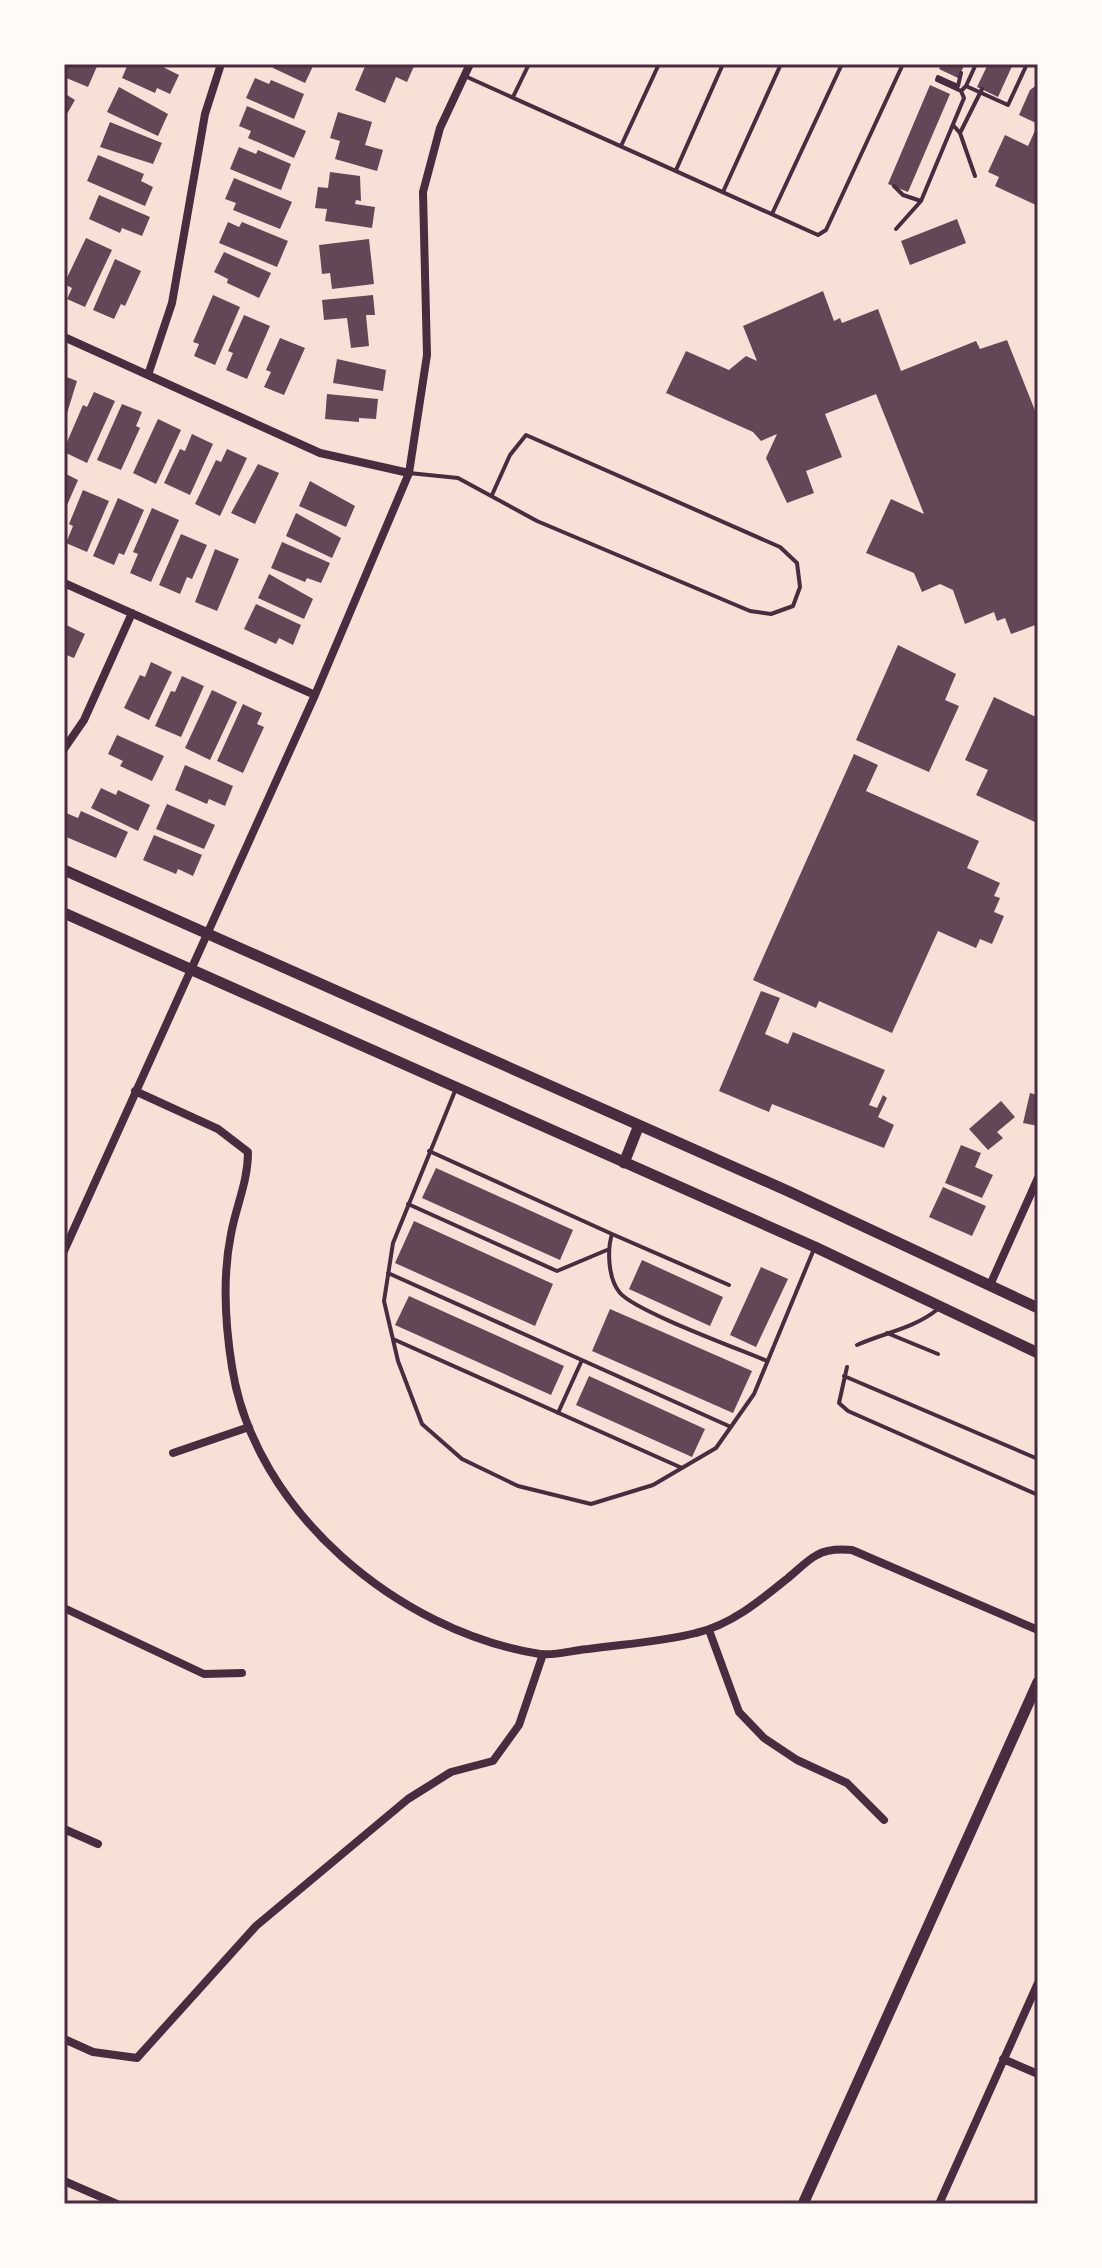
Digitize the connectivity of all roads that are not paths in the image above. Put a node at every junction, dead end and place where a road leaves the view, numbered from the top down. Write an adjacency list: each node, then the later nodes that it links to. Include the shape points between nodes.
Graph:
1 (221, 64): 16 (street, via 197,155 172,303)
2 (470, 64): 9 (street)
3 (529, 64): 10 (lane)
4 (659, 64): 11 (lane)
5 (723, 64): 12 (lane)
6 (781, 64): 13 (lane)
7 (842, 64): 14 (lane)
8 (903, 64): 14 (lane, via 826,230 818,235)
9 (464, 76): 10 (lane); 17 (street, via 440,128 423,192 427,355)
10 (513, 97): 11 (lane)
11 (621, 146): 12 (lane)
12 (676, 170): 13 (lane)
13 (723, 192): 14 (lane)
14 (772, 214)
15 (64, 337): 16 (street)
16 (148, 375): 17 (street, via 320,453)
17 (409, 473): 18 (lane, via 458,478); 21 (street)
18 (492, 495): 18 (lane, via 537,521 750,611 771,614 793,606 800,587 797,563 780,547 526,435 510,455)
19 (64, 583): 20 (street)
20 (132, 613): 21 (street); 22 (street, via 84,720)
21 (315, 695): 25 (street)
22 (64, 749)
23 (64, 870): 25 (main road)
24 (64, 913): 26 (main road)
25 (207, 934): 26 (street); 29 (main road)
26 (191, 969): 27 (main road); 28 (street)
27 (456, 1088): 30 (lane); 31 (main road)
28 (135, 1091): 37 (street); 53 (street, via 218,1129 248,1152 248,1175 231,1233 225,1302 232,1369)
29 (639, 1125): 31 (main road); 40 (main road)
30 (429, 1151): 33 (lane); 34 (lane)
31 (624, 1163): 35 (main road)
32 (1038, 1178): 40 (street)
33 (408, 1204): 36 (lane, via 557,1271); 38 (lane)
34 (612, 1234): 36 (lane); 39 (lane)
35 (815, 1247): 41 (main road); 49 (lane)
36 (607, 1250): 49 (lane, via 619,1292 630,1300)
37 (64, 1251)
38 (388, 1273): 44 (lane, via 384,1301); 48 (lane)
39 (729, 1285)
40 (990, 1285): 42 (main road)
41 (940, 1308): 43 (lane, via 919,1324); 46 (main road)
42 (1038, 1308)
43 (885, 1332): 45 (lane); 47 (lane)
44 (393, 1339): 52 (lane); 57 (lane, via 422,1424 462,1459 518,1486 591,1504 653,1485)
45 (857, 1345)
46 (1038, 1353)
47 (938, 1354)
48 (582, 1360): 52 (lane); 54 (lane)
49 (767, 1361): 54 (lane, via 754,1394)
50 (847, 1367): 51 (lane)
51 (844, 1376): 56 (lane); 58 (lane, via 839,1403 848,1411)
52 (558, 1413): 57 (lane)
53 (249, 1427): 55 (street); 62 (street, via 279,1486 333,1551 387,1593 467,1633)
54 (731, 1427): 57 (lane, via 716,1448)
55 (173, 1453)
56 (1038, 1459)
57 (682, 1468)
58 (1038, 1495)
59 (64, 1608): 63 (street, via 204,1674)
60 (709, 1630): 61 (street, via 759,1603 817,1555 836,1549 852,1550); 62 (street); 65 (street, via 739,1712 764,1738 797,1760 847,1783)
61 (1038, 1630)
62 (543, 1654): 69 (street, via 519,1725 493,1761 451,1772 408,1799 279,1906 137,2058 93,2052)
63 (242, 1673)
64 (1038, 1682): 74 (main road)
65 (884, 1820)
66 (64, 1829): 67 (street)
67 (98, 1844)
68 (1038, 1983): 70 (street)
69 (64, 2039)
70 (1003, 2059): 71 (street); 75 (street)
71 (1038, 2074)
72 (64, 2181): 73 (street)
73 (117, 2204)
74 (803, 2204)
75 (939, 2204)

